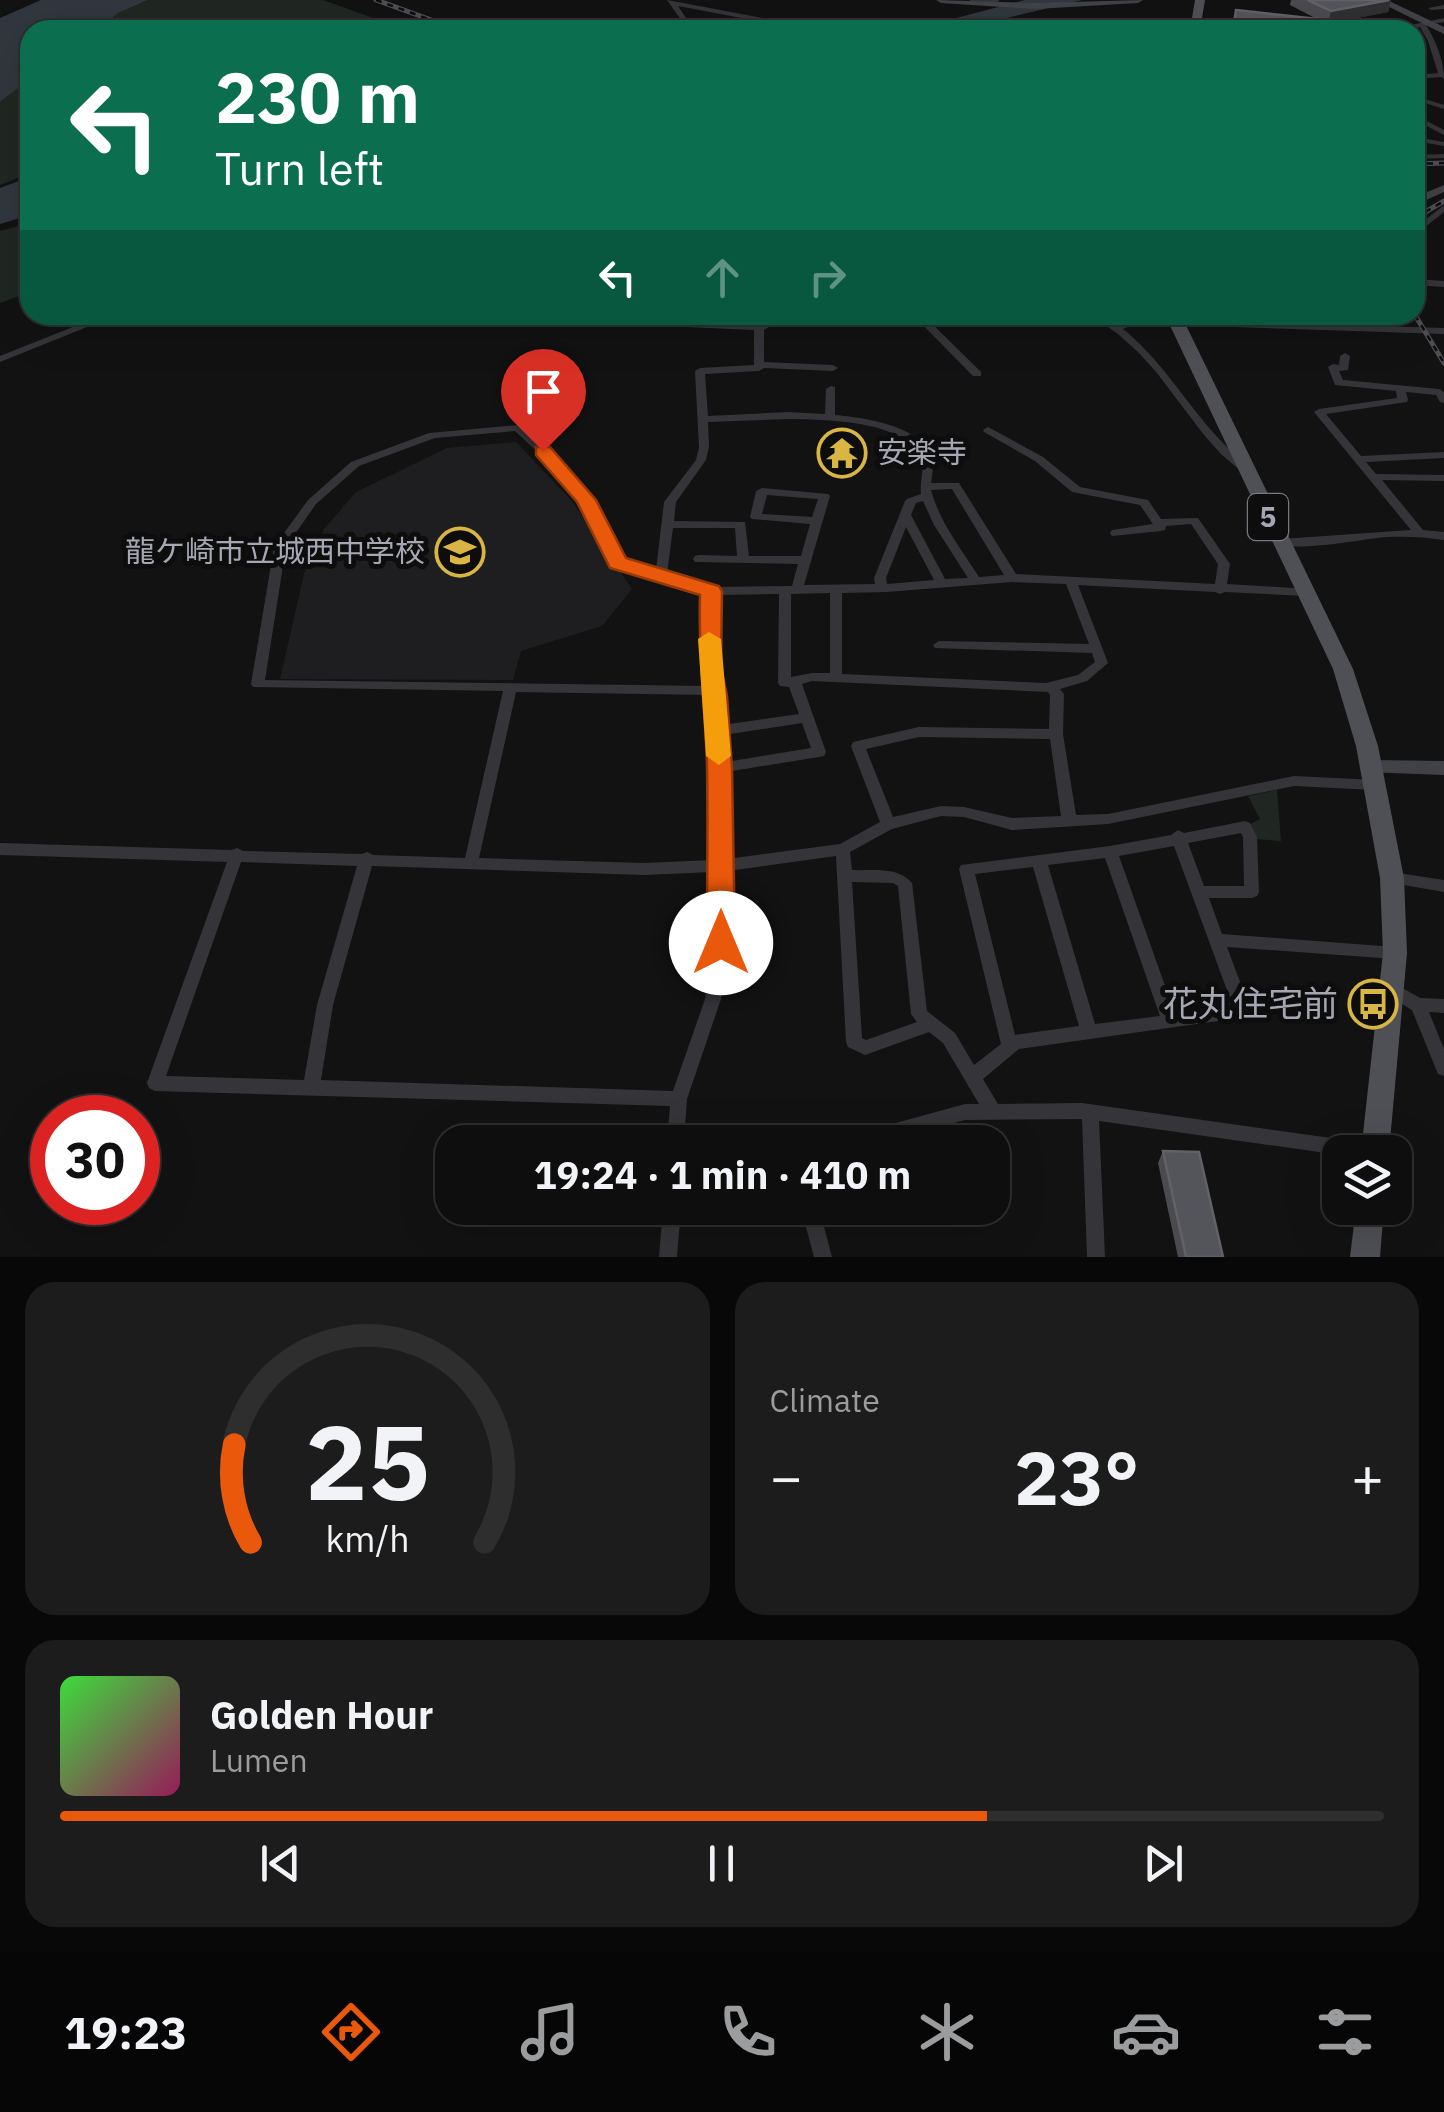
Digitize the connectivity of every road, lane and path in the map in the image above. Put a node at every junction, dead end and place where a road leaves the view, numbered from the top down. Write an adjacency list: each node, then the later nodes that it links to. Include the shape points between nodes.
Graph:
1 (942, 0): 6 (main road)
2 (1138, 0): 7 (main road)
3 (1384, 0): 11 (main road)
4 (996, 1): 6 (street)
5 (671, 2): 10 (street)
6 (974, 2): 7 (main road)
7 (1088, 2)
8 (1444, 7): 9 (street)
9 (1432, 8)
10 (764, 20)
11 (1419, 20)
12 (1444, 20): 13 (street)
13 (1426, 24): 14 (main road); 15 (street)
14 (1444, 30)
15 (1442, 75)
16 (87, 325): 26 (street)
17 (764, 325): 27 (street)
18 (928, 325): 29 (street)
19 (1114, 325): 23 (street)
20 (1123, 325): 23 (street)
21 (1178, 325): 38 (main road, 5)
22 (1310, 325): 24 (street)
23 (1118, 327): 38 (street, via 1153,358)
24 (1444, 331)
25 (1345, 356): 30 (street, via 1344,368 1333,367 1340,383)
26 (0, 359)
27 (759, 365): 28 (street); 34 (street, via 748,372 700,371)
28 (833, 368)
29 (977, 374)
30 (1400, 388): 32 (street, via 1439,392); 37 (street, via 1403,400 1320,412)
31 (831, 389): 33 (street)
32 (1444, 400)
33 (830, 417): 34 (street); 41 (street, via 914,440 928,461)
34 (704, 419): 45 (street, via 701,460 674,493)
35 (988, 430): 44 (street, via 1076,490 1144,502)
36 (1444, 455): 37 (street)
37 (1358, 459): 39 (street)
38 (1246, 470): 49 (main road, 5)
39 (1374, 478): 40 (street); 47 (street)
40 (1444, 478)
41 (926, 492): 42 (street, via 913,498); 54 (street, via 955,485); 55 (street)
42 (905, 514): 57 (street); 58 (street)
43 (817, 521): 43 (street, via 824,496 762,491 756,517); 52 (street)
44 (1158, 523): 46 (street); 61 (street, via 1194,520 1224,564)
45 (666, 524): 51 (street, via 741,525); 53 (street)
46 (1116, 532)
47 (1418, 532): 48 (street); 49 (street)
48 (1444, 536)
49 (1280, 543): 63 (main road, 5)
50 (700, 559): 51 (street)
51 (744, 559): 52 (street)
52 (806, 560): 59 (street)
53 (661, 578): 62 (street); 68 (street, via 618,563 586,500 518,428 433,435 355,464 312,502 280,548 258,684)
54 (1012, 578): 55 (street); 56 (street)
55 (974, 580): 57 (street)
56 (1070, 580): 61 (street); 65 (street)
57 (941, 583): 58 (street)
58 (881, 588): 60 (street)
59 (791, 589): 60 (street); 62 (street); 67 (street, via 782,671 786,682)
60 (836, 590): 66 (street)
61 (1220, 590): 63 (street)
62 (711, 591): 70 (street)
63 (1305, 592): 76 (main road, 5, via 1352,694)
64 (939, 646): 65 (street)
65 (1098, 649): 69 (street, via 1099,668)
66 (836, 679): 67 (street); 69 (street)
67 (794, 681): 71 (street)
68 (511, 687): 70 (street); 86 (street)
69 (1051, 687): 73 (street, via 1057,694)
70 (714, 691): 72 (street)
71 (807, 718): 72 (street); 74 (street, via 819,752)
72 (717, 731): 74 (street)
73 (1056, 734): 77 (street); 78 (street, via 919,732 858,746)
74 (719, 768): 87 (street)
75 (1444, 768): 76 (main road)
76 (1374, 776): 77 (street, via 1294,781 1108,819); 89 (main road, 5)
77 (1069, 818): 78 (street, via 1012,824 953,811)
78 (888, 824): 80 (street)
79 (1178, 836): 82 (street); 91 (street); 91 (street, via 1245,827 1250,837 1252,892)
80 (843, 849): 87 (street); 88 (street)
81 (0, 850): 83 (street)
82 (1110, 852): 85 (street); 97 (street)
83 (237, 854): 84 (street); 103 (street, via 155,1083)
84 (367, 858): 86 (street); 103 (street, via 325,1005)
85 (1039, 861): 99 (street); 100 (street, via 966,868)
86 (472, 862): 87 (street)
87 (718, 866): 104 (street, via 721,943 713,999)
88 (844, 876): 98 (street, via 905,883 919,1014); 98 (street, via 857,1046)
89 (1392, 878): 90 (street); 93 (main road, 5)
90 (1444, 886)
91 (1200, 892): 92 (street)
92 (1218, 940): 93 (street); 97 (street, via 1240,1002 1226,1014)
93 (1395, 952): 94 (main road, 5)
94 (1390, 988): 95 (street); 109 (main road, 5)
95 (1418, 1005): 96 (street); 101 (street)
96 (1444, 1006)
97 (1170, 1021): 99 (street)
98 (931, 1024): 102 (street)
99 (1089, 1032): 100 (street)
100 (1010, 1047): 102 (street)
101 (1444, 1069)
102 (974, 1076): 105 (street)
103 (311, 1087): 104 (street)
104 (678, 1100): 107 (street)
105 (992, 1110): 106 (street); 108 (street)
106 (1090, 1112): 110 (street); 116 (street)
107 (677, 1125)
108 (918, 1125)
109 (1376, 1135)
110 (1322, 1145)
111 (671, 1225): 114 (street)
112 (814, 1225): 115 (street)
113 (1368, 1225): 117 (main road)
114 (668, 1257)
115 (822, 1257)
116 (1096, 1257)
117 (1365, 1257)

